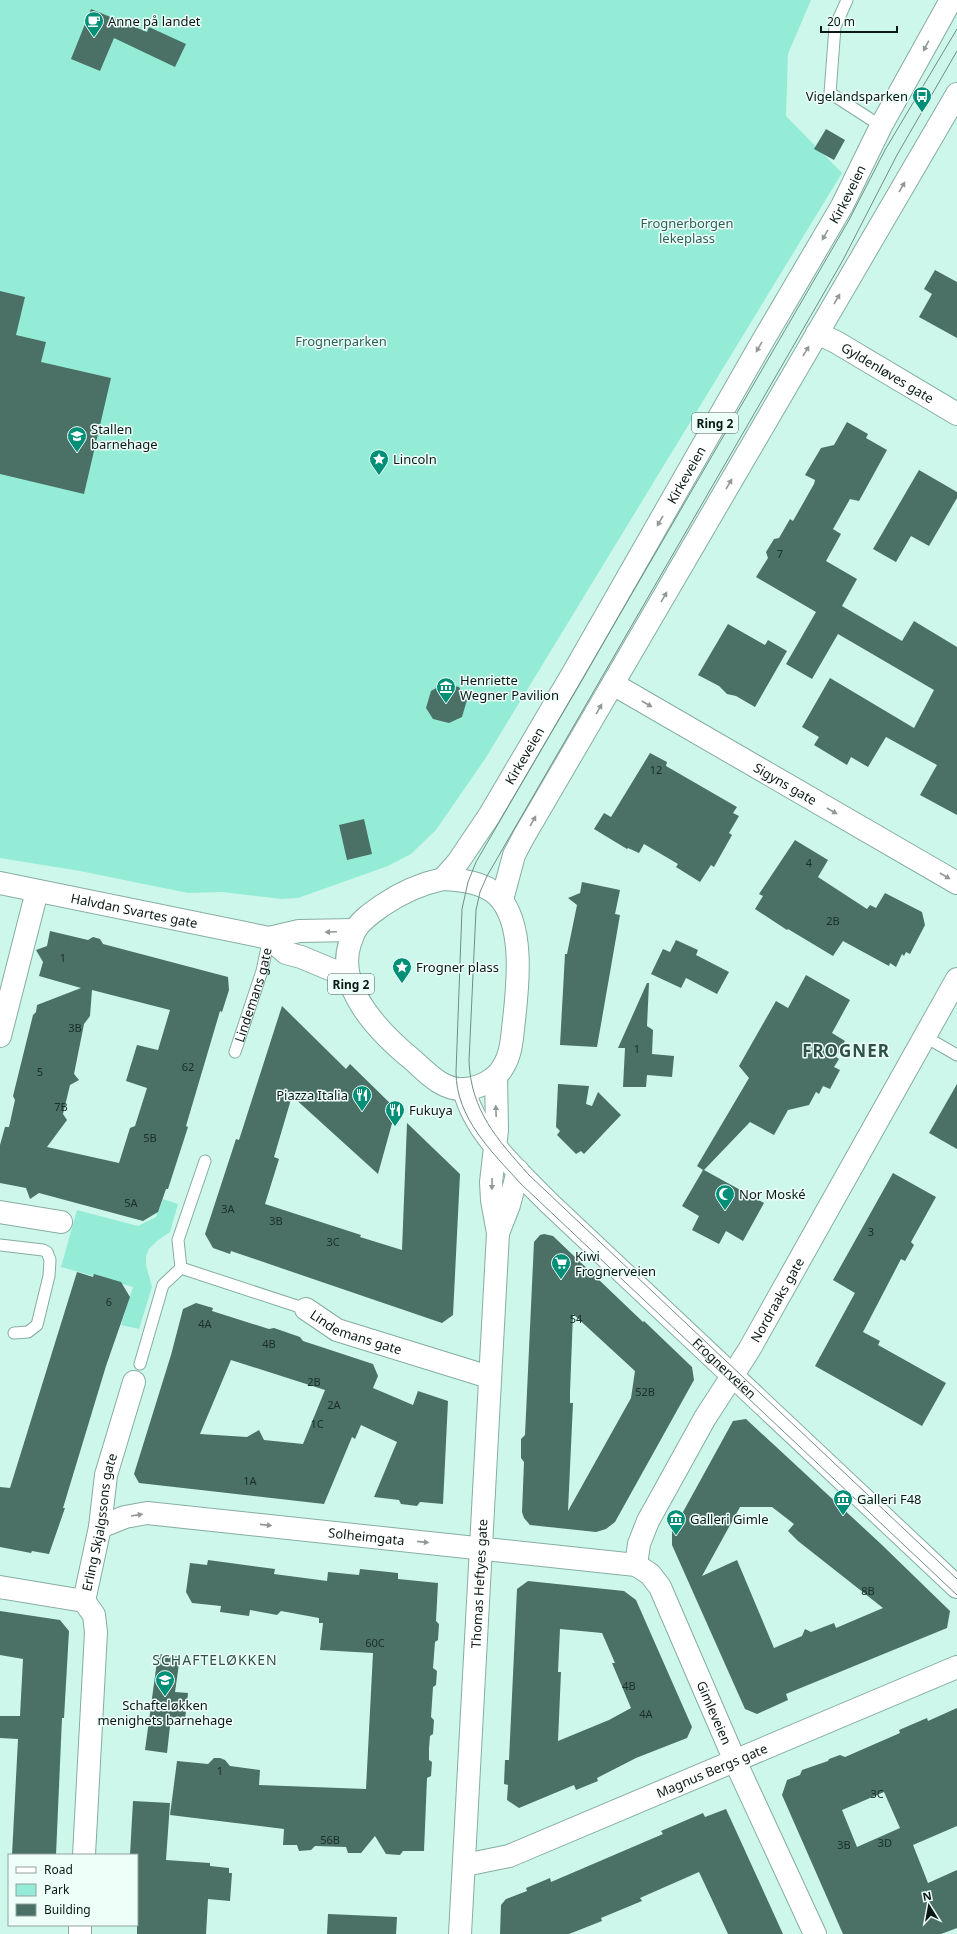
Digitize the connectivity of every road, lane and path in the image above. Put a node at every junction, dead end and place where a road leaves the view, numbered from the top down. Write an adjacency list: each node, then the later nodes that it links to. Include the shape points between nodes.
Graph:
1 (847, 0): 4 (lane, via 835,27 830,93)
2 (951, 0): 4 (street, Kirkeveien / Ring 2, one-way to 4)
3 (957, 94): 5 (street, Ring 2, one-way to 3)
4 (881, 126): 8 (street, Kirkeveien / Ring 2, one-way to 8, via 842,206 573,673 472,842)
5 (817, 332): 6 (street, Gyldenløves gate); 7 (street, Ring 2, one-way to 5)
6 (957, 414)
7 (614, 684): 10 (street, Sigyns gate, one-way to 10); 12 (street, Ring 2, one-way to 7, via 514,855)
8 (443, 879): 12 (street, Ring 2, via 476,883); 13 (street, Ring 2, via 399,894 366,918)
9 (0, 883): 11 (street, Halvdan Svartes gate / Ring 2)
10 (957, 883)
11 (37, 891): 14 (street, Halvdan Svartes gate / Ring 2); 17 (street)
12 (502, 900): 21 (street, Ring 2, via 508,910 515,937 517,990 509,1053)
13 (355, 930): 14 (street, Halvdan Svartes gate / Ring 2, one-way to 14, via 298,931); 15 (street, Ring 2, via 348,949)
14 (269, 938): 15 (street, Halvdan Svartes gate / Ring 2, via 286,953); 19 (lane, Lindemans gate, via 262,971)
15 (349, 976): 22 (street, Ring 2, via 356,996 380,1030 434,1079 447,1086)
16 (957, 979): 18 (street, Nordraaks gate)
17 (0, 1036)
18 (924, 1036): 20 (lane); 34 (street, Nordraaks gate)
19 (235, 1052)
20 (957, 1055)
21 (496, 1076): 22 (street, Ring 2, via 485,1083); 23 (street, one-way to 21)
22 (464, 1089): 23 (street, Frognerveien, via 470,1109)
23 (496, 1146): 25 (street, Frognerveien); 28 (street, Thomas Heftyes gate, one-way to 28, via 491,1182)
24 (205, 1161): 30 (lane, via 178,1240)
25 (518, 1171): 28 (street, Thomas Heftyes gate); 34 (street, Frognerveien)
26 (0, 1212): 27 (street)
27 (61, 1222)
28 (498, 1233): 35 (street, Thomas Heftyes gate)
29 (0, 1245): 32 (lane, via 43,1250 47,1252 50,1260 49,1276 37,1325 28,1332)
30 (181, 1268): 31 (lane, Lindemans gate); 33 (lane, via 164,1285)
31 (306, 1308): 35 (street, Lindemans gate, via 336,1330)
32 (14, 1333)
33 (137, 1373): 36 (street, Erling Skjalgssons gate, via 106,1475)
34 (733, 1376): 38 (street, Nordraaks gate, via 705,1418 648,1521 639,1544); 40 (street, Frognerveien)
35 (489, 1377): 37 (street, Thomas Heftyes gate)
36 (100, 1527): 37 (street, Solheimgata, one-way to 37, via 125,1517 147,1513); 41 (street, Erling Skjalgssons gate)
37 (481, 1548): 38 (street, Solheimgata); 45 (street, Thomas Heftyes gate)
38 (636, 1565): 43 (street, Gimleveien, via 650,1574 660,1587)
39 (0, 1587): 41 (street)
40 (957, 1587)
41 (84, 1601): 44 (street, Erling Skjalgssons gate, via 94,1615 96,1632)
42 (957, 1667): 43 (street, Magnus Bergs gate)
43 (735, 1761): 45 (street, Magnus Bergs gate, via 509,1856); 47 (street, Gimleveien)
44 (84, 1854)
45 (465, 1865): 46 (street, Thomas Heftyes gate)
46 (460, 1934)
47 (815, 1934)

